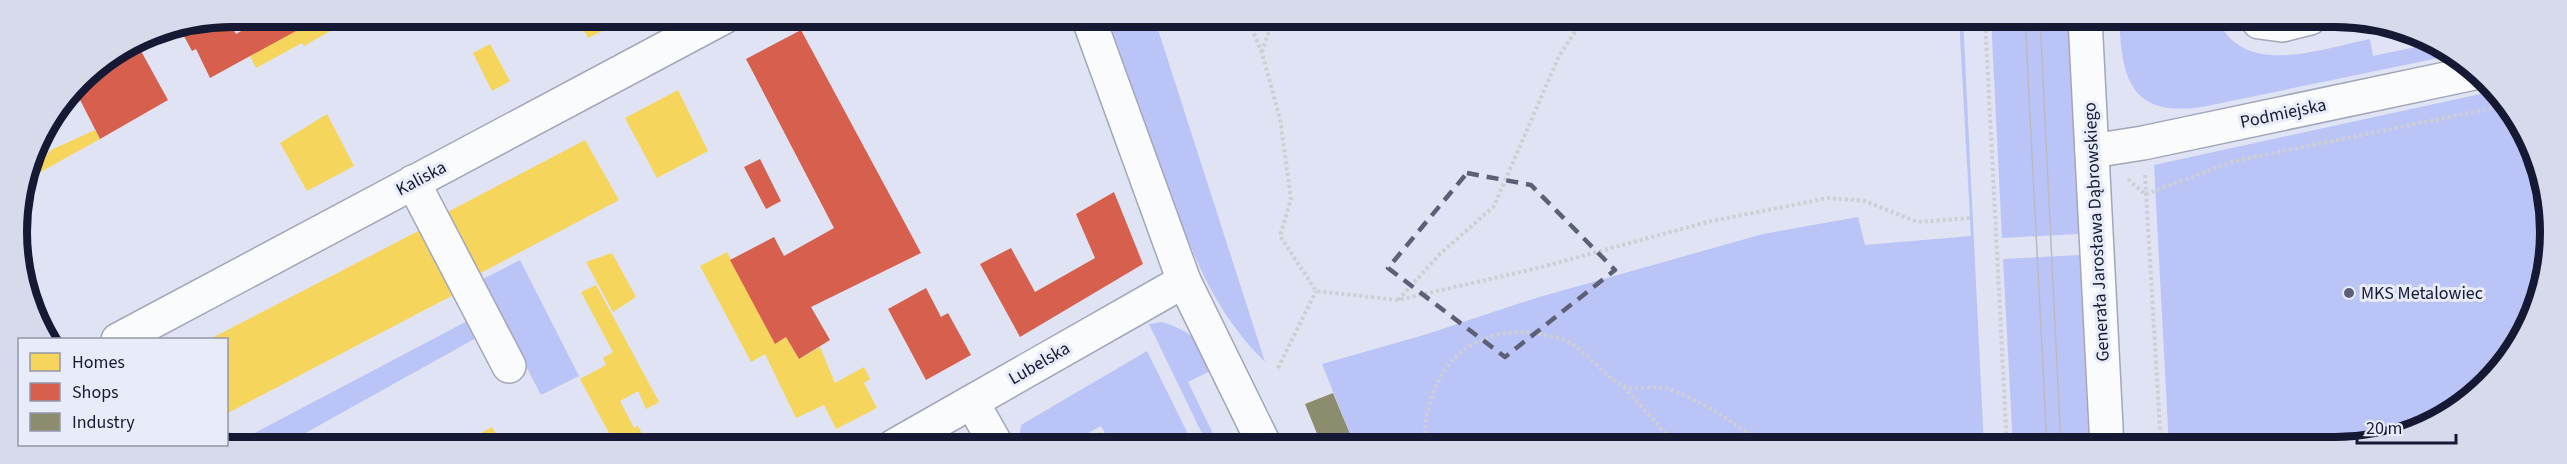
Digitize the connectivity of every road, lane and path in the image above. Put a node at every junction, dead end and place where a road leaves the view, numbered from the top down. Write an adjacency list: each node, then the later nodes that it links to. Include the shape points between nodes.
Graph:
1 (705, 27): 12 (street, Kaliska)
2 (1092, 27): 14 (street)
3 (1251, 27): 8 (path)
4 (1271, 27): 8 (path)
5 (1578, 27): 16 (path, via 1559,56 1494,206 1439,255)
6 (1985, 27): 28 (path)
7 (2085, 27): 11 (street, Generała Jarosława Dąbrowskiego)
8 (1262, 53): 15 (path, via 1280,119 1291,199 1280,236)
9 (2466, 75): 11 (street, Podmiejska)
10 (2497, 107): 30 (path, via 2235,162 2146,194)
11 (2092, 151): 29 (street, Generała Jarosława Dąbrowskiego)
12 (413, 182): 17 (street, Kaliska); 18 (street)
13 (1971, 218): 16 (path, via 1917,222 1864,201 1828,198 1707,222 1538,268)
14 (1184, 281): 21 (street, Lubelska); 24 (street)
15 (1316, 291): 16 (path); 19 (path)
16 (1398, 300)
17 (120, 338)
18 (509, 366)
19 (1278, 368)
20 (1624, 386): 25 (path, via 1570,343 1526,332 1500,333 1461,350 1445,368 1433,390); 26 (path); 27 (path, via 1667,388 1723,415)
21 (972, 402): 22 (street, Lubelska); 23 (street)
22 (910, 437)
23 (992, 437)
24 (1261, 437)
25 (1427, 437)
26 (1669, 437)
27 (1754, 437)
28 (2006, 437)
29 (2107, 437)
30 (2160, 437)

